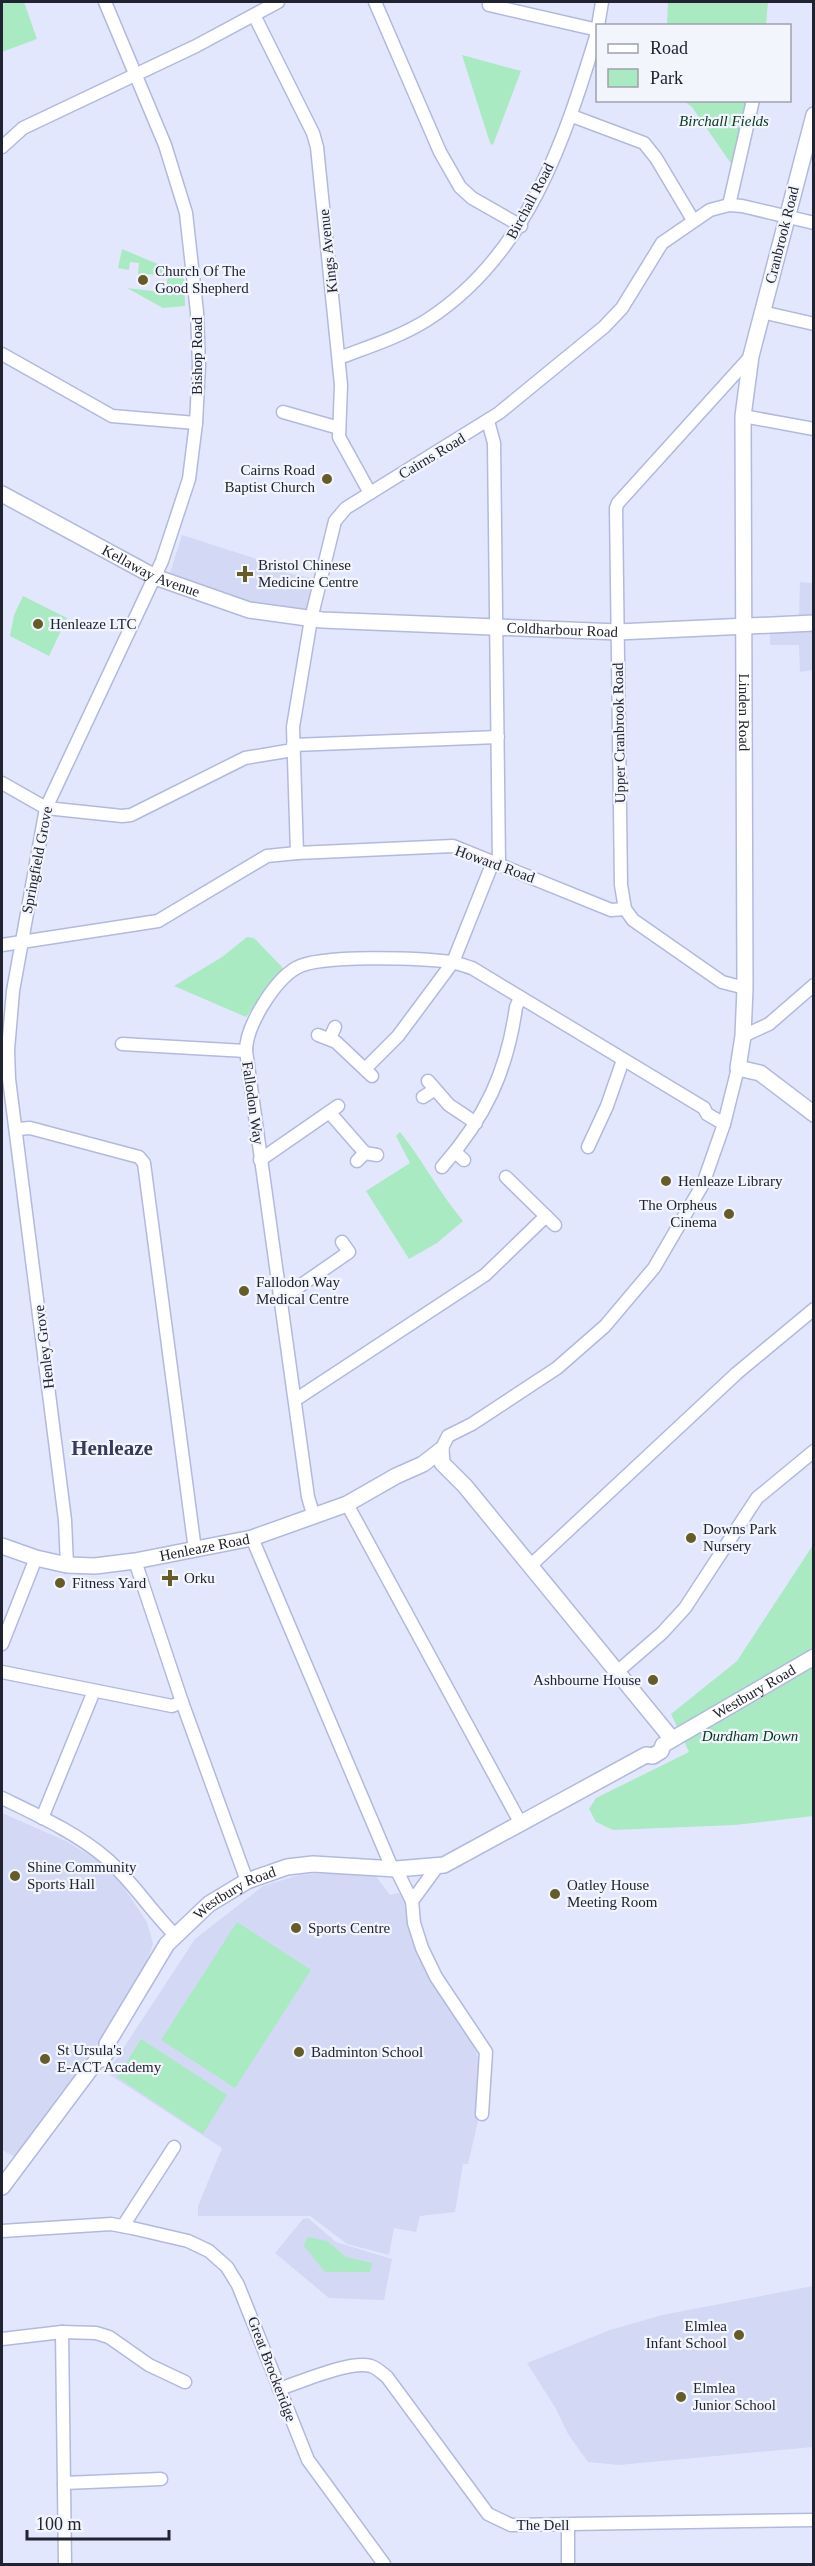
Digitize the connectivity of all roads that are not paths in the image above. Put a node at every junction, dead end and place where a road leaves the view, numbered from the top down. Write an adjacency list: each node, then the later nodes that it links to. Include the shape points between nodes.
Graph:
1 (105, 2): 10 (street, Bishop Road)
2 (278, 2): 6 (street)
3 (375, 2): 19 (street, via 440,152 460,187)
4 (602, 2): 7 (street)
5 (489, 5): 8 (street)
6 (254, 15): 10 (street); 24 (street, Kings Avenue, via 317,147)
7 (598, 24)
8 (596, 30)
9 (596, 33): 13 (street, Birchall Road)
10 (136, 74): 14 (street, via 23,128); 28 (street, Bishop Road, via 165,145 186,213 198,321)
11 (753, 102): 15 (street)
12 (813, 115): 16 (main road, Cranbrook Road)
13 (572, 116): 17 (street, via 644,143); 19 (street, Birchall Road)
14 (2, 147)
15 (729, 205): 16 (street); 17 (street, Cairns Road)
16 (786, 216): 18 (street); 20 (main road, Cranbrook Road)
17 (693, 220): 27 (street, Cairns Road, via 662,243 622,308 604,327)
18 (813, 223)
19 (521, 226): 24 (street, Birchall Road, via 468,287 427,320)
20 (762, 312): 21 (street); 23 (main road, Cranbrook Road)
21 (813, 324)
22 (2, 354): 28 (street, via 112,416)
23 (751, 356): 26 (main road, Linden Road); 40 (street, Upper Cranbrook Road, via 618,503)
24 (339, 358): 29 (street, Kings Avenue)
25 (283, 412): 29 (street)
26 (743, 416): 30 (street); 38 (main road, Linden Road)
27 (488, 421): 31 (street, Cairns Road); 32 (street, via 494,443)
28 (196, 423): 35 (street, Bishop Road, via 189,479)
29 (339, 428): 33 (street, Kings Avenue, via 341,443)
30 (813, 429)
31 (474, 430): 32 (street); 33 (street, Cairns Road)
32 (492, 451): 39 (street)
33 (370, 493): 36 (street, Cairns Road, via 346,508 335,521)
34 (2, 494): 35 (main road, Kellaway Avenue)
35 (155, 577): 36 (main road, Kellaway Avenue, via 241,608); 44 (street, Springfield Grove)
36 (311, 619): 39 (main road, Coldharbour Road); 42 (street, Cairns Road)
37 (813, 622): 38 (main road, Coldharbour Road)
38 (742, 627): 40 (main road, Coldharbour Road); 52 (main road, Linden Road)
39 (497, 628): 40 (main road, Coldharbour Road); 41 (street)
40 (618, 632): 47 (street, Upper Cranbrook Road, via 621,885)
41 (498, 737): 42 (street); 46 (street)
42 (293, 747): 44 (street, via 245,758 131,815); 45 (street, Cairns Road)
43 (2, 783): 44 (street)
44 (46, 808): 48 (street, Springfield Grove)
45 (297, 853): 46 (street, Howard Road, via 453,846); 48 (street, Howard Road, via 267,856 158,921)
46 (496, 864): 47 (street, Howard Road, via 611,910); 50 (street)
47 (625, 909): 52 (street, via 633,920 717,979)
48 (23, 941): 49 (street); 67 (street, Springfield Grove, via 13,991 8,1050)
49 (2, 945)
50 (453, 962): 53 (street, Fallodon Way, via 472,968); 54 (street, via 368,1073 324,1037); 57 (street, Fallodon Way, via 312,961 284,979 252,1022)
51 (813, 985): 55 (street, via 769,1024)
52 (745, 987): 55 (main road, Linden Road)
53 (520, 998): 58 (street, Fallodon Way); 65 (street, via 504,1067)
54 (335, 1027)
55 (743, 1036): 59 (main road, Linden Road)
56 (122, 1044): 57 (street)
57 (246, 1051): 70 (street, Fallodon Way)
58 (623, 1060): 61 (street, Fallodon Way); 68 (street)
59 (738, 1068): 62 (street); 63 (main road, via 760,1073)
60 (428, 1089): 65 (street)
61 (704, 1108): 62 (street); 66 (street, Fallodon Way)
62 (728, 1108): 66 (street)
63 (813, 1114)
64 (2, 1119): 67 (street)
65 (477, 1123): 71 (street, via 460,1156)
66 (724, 1124): 77 (street, via 699,1194 654,1268 605,1326 557,1368 448,1436)
67 (16, 1125): 83 (street, via 139,1157 144,1163); 86 (street, Henley Grove, via 65,1520)
68 (588, 1147)
69 (366, 1156): 70 (street, via 334,1110)
70 (260, 1160): 74 (street, Fallodon Way)
71 (442, 1167)
72 (506, 1177): 76 (street, via 550,1221 485,1275)
73 (342, 1242): 74 (street, via 349,1252)
74 (281, 1299): 76 (street, Fallodon Way)
75 (813, 1309): 87 (street, via 737,1373)
76 (295, 1400): 80 (street, Fallodon Way)
77 (441, 1450): 79 (main road, Henleaze Road, via 427,1451 396,1476); 87 (main road, via 455,1463 465,1486)
78 (813, 1451): 91 (street, via 757,1498 685,1608)
79 (347, 1504): 80 (main road, Henleaze Road); 97 (street)
80 (314, 1517): 81 (main road, Henleaze Road)
81 (252, 1538): 83 (main road, Henleaze Road); 99 (street)
82 (2, 1546): 84 (main road, Henleaze Road)
83 (195, 1550): 85 (main road, Henleaze Road)
84 (36, 1558): 86 (main road, Henleaze Road); 88 (street)
85 (135, 1561): 86 (main road, Henleaze Road); 93 (street)
86 (67, 1565)
87 (530, 1566): 91 (main road)
88 (2, 1644)
89 (813, 1657): 94 (main road, Westbury Road)
90 (2, 1672): 92 (street)
91 (617, 1672): 94 (main road)
92 (94, 1691): 93 (street, via 172,1706); 96 (street)
93 (182, 1702): 100 (street)
94 (668, 1742): 97 (main road, Westbury Road, via 662,1751 646,1755)
95 (2, 1798): 96 (street)
96 (42, 1818): 102 (street, via 105,1857 124,1876)
97 (521, 1824): 98 (main road, Westbury Road, via 456,1856 435,1858)
98 (433, 1866): 99 (main road, Westbury Road); 101 (street)
99 (394, 1868): 100 (main road, Westbury Road, via 313,1864); 101 (street)
100 (248, 1881): 102 (main road, Westbury Road, via 209,1904)
101 (412, 1900): 103 (street, via 414,1923 436,1977 486,2052)
102 (171, 1940): 105 (main road, Westbury Road, via 107,2044 96,2054 97,2060)
103 (482, 2114)
104 (174, 2147): 106 (street)
105 (2, 2187)
106 (123, 2226): 107 (street, Great Brockeridge); 111 (street, Great Brockeridge, via 188,2241 209,2251 227,2267 238,2285)
107 (2, 2231)
108 (62, 2332): 109 (street); 110 (street, via 109,2337 149,2365); 113 (street)
109 (2, 2339)
110 (185, 2382)
111 (279, 2389): 115 (street, The Dell, via 351,2366 371,2366 387,2377 488,2514 511,2526); 117 (street, Great Brockeridge, via 308,2460)
112 (161, 2479): 113 (street)
113 (64, 2483): 116 (street)
114 (813, 2520): 115 (street, The Dell)
115 (568, 2525): 118 (street)
116 (65, 2565)
117 (384, 2565)
118 (567, 2565)

